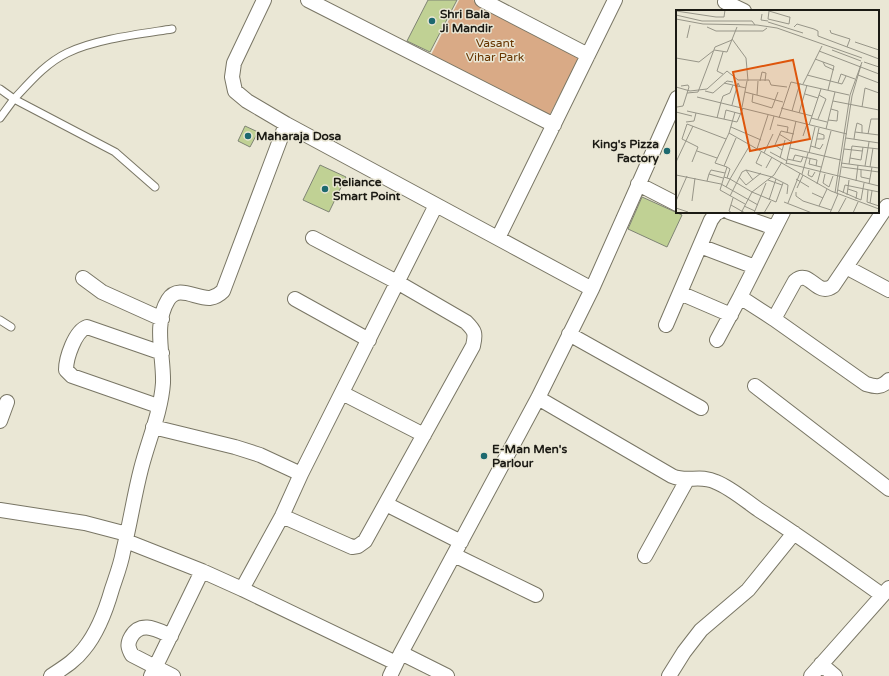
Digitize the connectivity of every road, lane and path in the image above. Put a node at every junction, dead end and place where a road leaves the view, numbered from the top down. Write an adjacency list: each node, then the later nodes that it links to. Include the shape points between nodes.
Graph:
1 (264, 0): 13 (street, via 234,63 232,77 235,91)
2 (308, 0): 14 (street)
3 (482, 0): 8 (street)
4 (615, 0): 8 (street)
5 (724, 4): 6 (street)
6 (741, 10)
7 (172, 29): 10 (lane, via 135,34 67,53 41,70)
8 (588, 55): 14 (street)
9 (0, 89): 10 (lane)
10 (14, 99): 12 (lane); 16 (lane, via 115,152)
11 (676, 104): 15 (street)
12 (0, 118)
13 (286, 124): 19 (street); 37 (street, via 223,291 211,298 179,292 174,294 163,311)
14 (554, 124): 25 (street)
15 (638, 184): 17 (street); 31 (street)
16 (156, 187)
17 (676, 203)
18 (885, 204): 28 (street)
19 (436, 205): 25 (street); 30 (street)
20 (716, 213): 26 (street)
21 (732, 213): 23 (street)
22 (782, 213): 23 (street)
23 (775, 228): 27 (street)
24 (313, 238): 30 (street)
25 (498, 238): 31 (street)
26 (700, 246): 27 (street); 33 (street)
27 (755, 267): 34 (street)
28 (846, 267): 32 (street); 38 (street, via 828,290 821,289 808,279 801,278 795,281)
29 (83, 278): 37 (street, via 102,292)
30 (397, 282): 43 (street); 55 (street, via 474,329 473,346)
31 (592, 289): 42 (street)
32 (889, 290)
33 (680, 293): 36 (street); 40 (street)
34 (740, 297): 36 (street); 38 (street)
35 (295, 299): 43 (street)
36 (731, 315): 44 (street)
37 (162, 319): 45 (street)
38 (774, 319): 46 (street, via 866,384 881,387)
39 (0, 320): 41 (lane)
40 (666, 325)
41 (11, 327)
42 (569, 334): 49 (street); 52 (street)
43 (369, 340): 48 (street)
44 (718, 340)
45 (162, 353): 51 (street, via 163,384); 51 (street, via 87,327 78,333 66,365 66,370 72,376)
46 (889, 380)
47 (756, 386): 58 (street)
48 (342, 393): 55 (street); 56 (street)
49 (538, 398): 57 (street, via 672,476); 64 (street)
50 (8, 402): 53 (street)
51 (158, 406): 54 (street)
52 (701, 408)
53 (0, 421)
54 (153, 427): 56 (street, via 235,447 260,455); 63 (street)
55 (424, 435): 59 (street)
56 (301, 474): 61 (street)
57 (686, 480): 62 (street, via 702,478 717,482); 66 (street)
58 (889, 488)
59 (386, 504): 61 (street, via 365,541 352,547); 64 (street)
60 (0, 510): 63 (street, via 85,523)
61 (282, 516): 68 (street)
62 (794, 533): 69 (street); 79 (street, via 748,590 701,630)
63 (126, 538): 67 (street); 75 (street, via 107,605 94,635 70,664)
64 (461, 542): 65 (street)
65 (454, 555): 70 (street); 72 (street)
66 (644, 556)
67 (202, 571): 68 (street); 71 (street)
68 (242, 589): 72 (street)
69 (885, 591): 73 (street)
70 (536, 594)
71 (171, 636): 74 (street); 74 (street, via 146,627 134,632 128,642 128,649 132,655)
72 (399, 658): 77 (street); 78 (street)
73 (821, 664): 80 (street); 81 (street)
74 (153, 672): 76 (street)
75 (51, 676)
76 (173, 676)
77 (390, 676)
78 (447, 676)
79 (669, 676)
80 (811, 676)
81 (835, 676)

